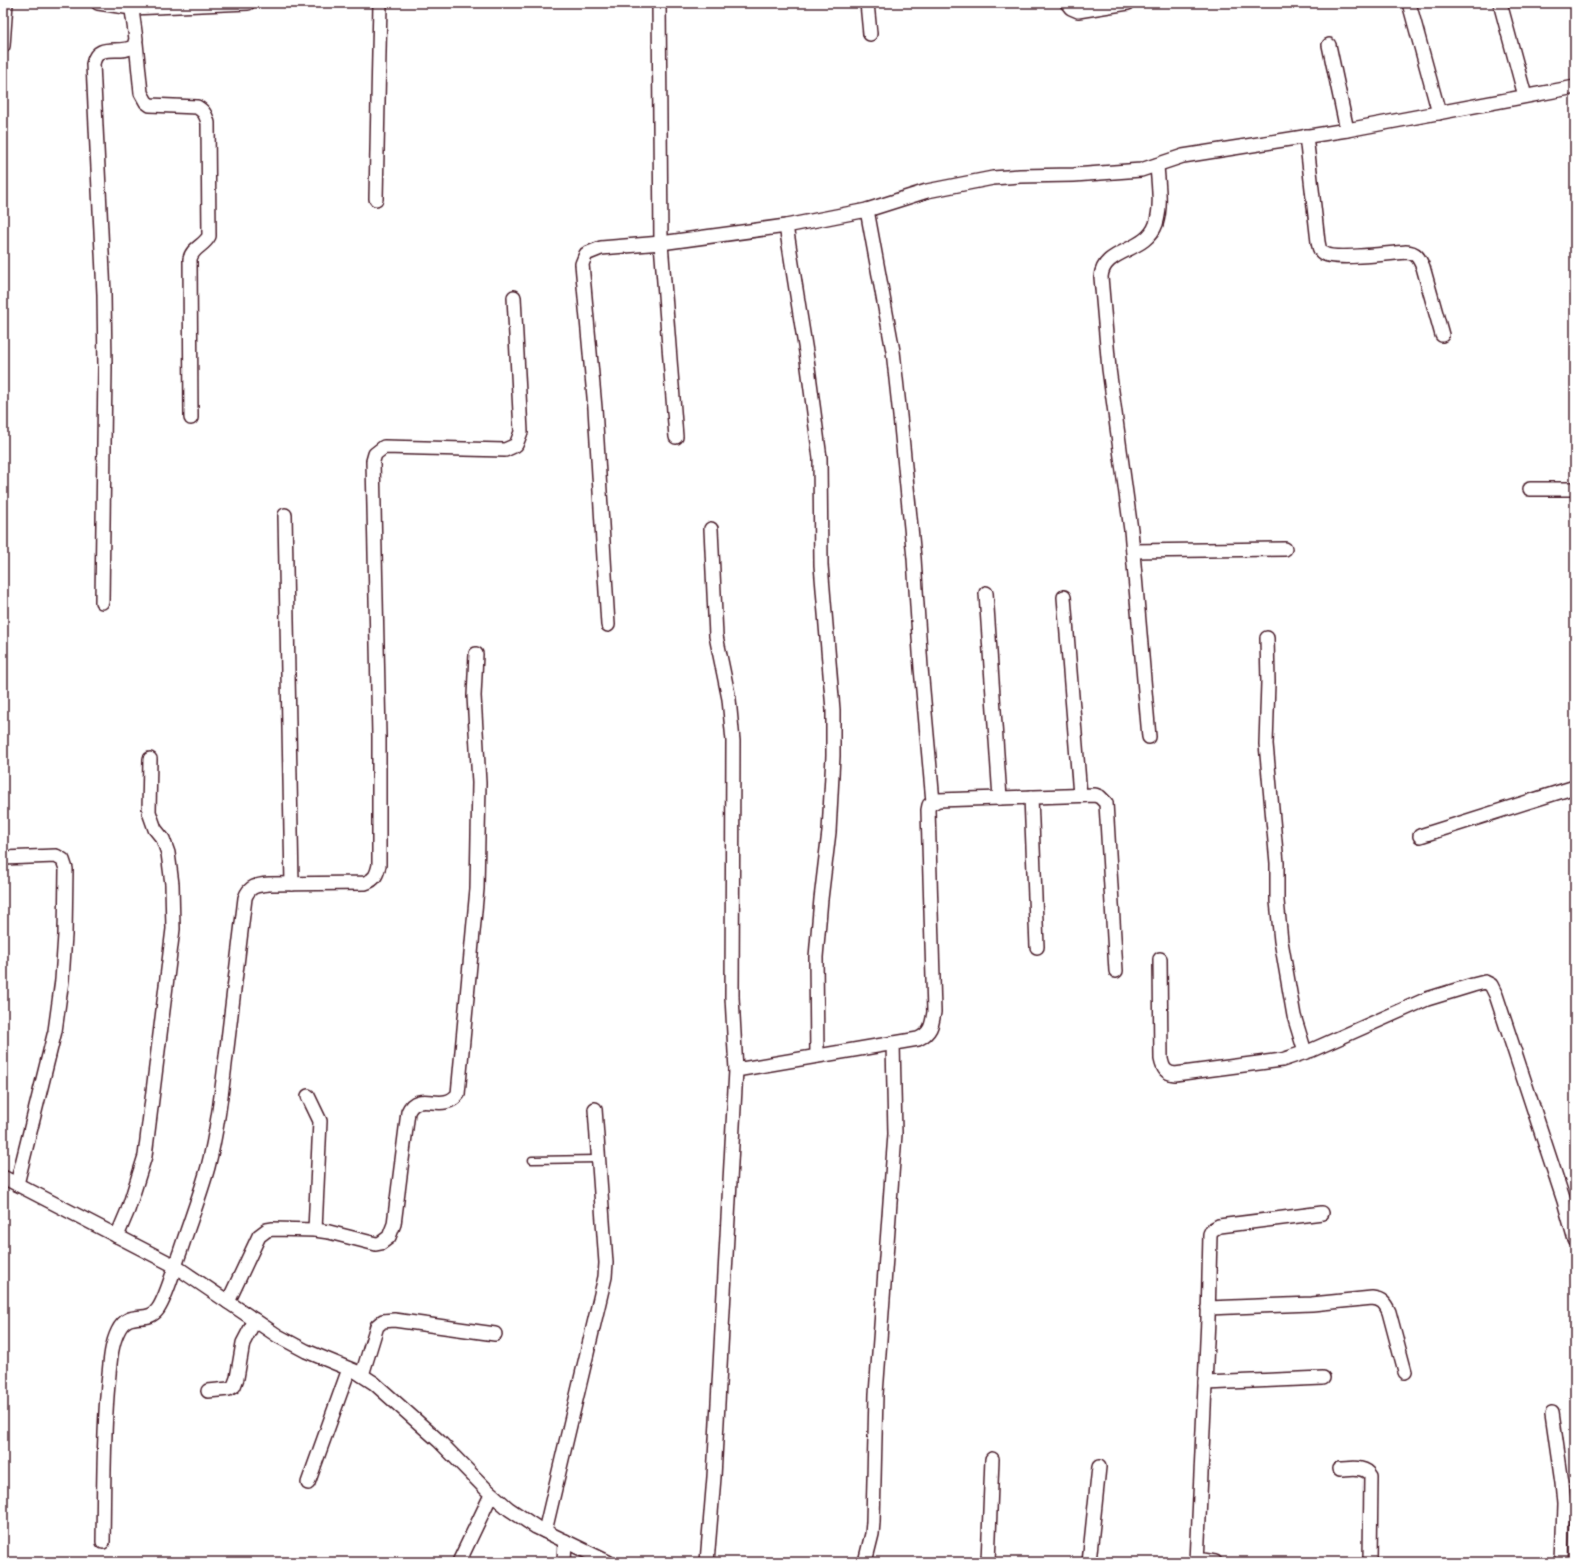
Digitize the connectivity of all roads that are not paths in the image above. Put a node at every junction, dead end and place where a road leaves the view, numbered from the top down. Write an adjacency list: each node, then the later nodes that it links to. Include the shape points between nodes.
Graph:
1 (6, 3): 13 (street)
2 (98, 3): 11 (street)
3 (248, 3): 11 (street)
4 (380, 3): 22 (street)
5 (659, 3): 25 (street)
6 (867, 3): 12 (street)
7 (1067, 3): 8 (street, via 1078,11)
8 (1128, 3)
9 (1409, 3): 18 (street)
10 (1500, 3): 17 (street)
11 (131, 5): 14 (street)
12 (870, 34)
13 (3, 40)
14 (136, 43): 28 (street, via 141,93 146,102 150,105 197,106 206,115 208,123 209,236 193,252 190,259); 38 (street, via 128,49 102,51 94,58 93,64 104,294)
15 (1329, 45): 19 (street)
16 (1575, 87): 17 (street)
17 (1525, 96): 18 (street)
18 (1438, 113): 19 (street)
19 (1347, 130): 20 (street)
20 (1306, 136): 21 (street, via 1183,156); 27 (street, via 1321,252 1339,257 1406,252 1415,254 1420,258 1423,267)
21 (1157, 165): 23 (street, via 1133,171 993,178 927,191); 35 (street, via 1159,204 1156,225 1144,240 1105,263 1101,271 1109,369)
22 (376, 199)
23 (867, 210): 24 (street); 48 (street, via 893,351 898,394)
24 (786, 226): 25 (street); 57 (street, via 820,458 821,565 833,710 829,832 816,957)
25 (661, 243): 29 (street); 39 (street, via 593,250 586,254 582,264 595,408)
26 (514, 297): 51 (street, via 521,432 516,445 505,450 384,447 375,454 373,461 379,736 377,873 371,881 365,883)
27 (1442, 336)
28 (192, 418)
29 (676, 437)
30 (1530, 489): 31 (street)
31 (1575, 489)
32 (285, 515): 51 (street)
33 (711, 529): 58 (street, via 716,636 729,699 733,740 732,997)
34 (1285, 549): 35 (street)
35 (1132, 551): 42 (street)
36 (986, 593): 47 (street)
37 (1064, 597): 45 (street)
38 (102, 602)
39 (608, 625)
40 (1266, 638): 56 (street, via 1266,744 1277,863 1277,901 1294,1016)
41 (476, 654): 66 (street, via 474,696 479,783 478,889 458,1094 444,1104 419,1102 410,1107 394,1224 385,1241 376,1244)
42 (1149, 737)
43 (150, 760): 67 (street, via 149,812 154,829 163,839 167,849 172,884 173,924 145,1156)
44 (1575, 787): 49 (street)
45 (1080, 796): 46 (street); 54 (street, via 1100,796 1106,803)
46 (1031, 797): 47 (street); 52 (street)
47 (1000, 798): 48 (street, via 944,799)
48 (933, 802): 55 (street, via 928,810 933,1018 930,1031 925,1036)
49 (1420, 836)
50 (3, 858): 64 (street, via 56,856 63,860 66,869 62,980 55,1031)
51 (292, 884): 69 (street, via 256,886 247,892 244,898 215,1138 208,1168)
52 (1037, 947)
53 (1160, 958): 56 (street, via 1161,1059 1169,1074 1266,1063)
54 (1116, 971)
55 (893, 1043): 57 (street); 94 (street, via 895,1134 876,1394 873,1522)
56 (1305, 1052): 68 (street, via 1427,999 1485,982 1491,985 1562,1194)
57 (817, 1056): 58 (street)
58 (736, 1070): 93 (street, via 714,1477)
59 (308, 1096): 66 (street, via 320,1121)
60 (595, 1109): 61 (street)
61 (598, 1159): 62 (lane); 86 (street, via 605,1277)
62 (532, 1160)
63 (3, 1177): 64 (street)
64 (17, 1184): 67 (street)
65 (1322, 1213): 71 (street, via 1219,1226 1212,1230 1209,1238)
66 (315, 1230): 70 (street, via 273,1229 262,1233)
67 (117, 1236): 69 (street)
68 (1575, 1240)
69 (175, 1266): 70 (street); 88 (street, via 156,1312 146,1317 126,1320 114,1340 106,1412)
70 (228, 1302): 72 (street)
71 (1208, 1308): 75 (street, via 1286,1306 1380,1299 1389,1312); 78 (street)
72 (255, 1320): 74 (street, via 306,1351); 79 (street, via 243,1343 234,1386 229,1389)
73 (495, 1334): 76 (street, via 394,1320 383,1321 378,1326)
74 (349, 1369): 76 (street); 84 (street)
75 (1405, 1372)
76 (362, 1375): 85 (street, via 398,1403 439,1441)
77 (1323, 1378): 78 (street)
78 (1205, 1383): 89 (street)
79 (208, 1391)
80 (1552, 1413): 99 (street, via 1564,1505)
81 (992, 1459): 95 (street)
82 (1099, 1467): 96 (street)
83 (1339, 1469): 98 (street, via 1365,1469 1371,1476)
84 (308, 1483)
85 (491, 1495): 86 (street); 90 (street)
86 (545, 1531): 87 (street)
87 (565, 1541): 91 (street); 92 (street)
88 (103, 1542)
89 (1197, 1561): 97 (street)
90 (459, 1562)
91 (564, 1562)
92 (608, 1562)
93 (706, 1562)
94 (865, 1562)
95 (988, 1562)
96 (1089, 1562)
97 (1216, 1562)
98 (1370, 1562)
99 (1562, 1562)

